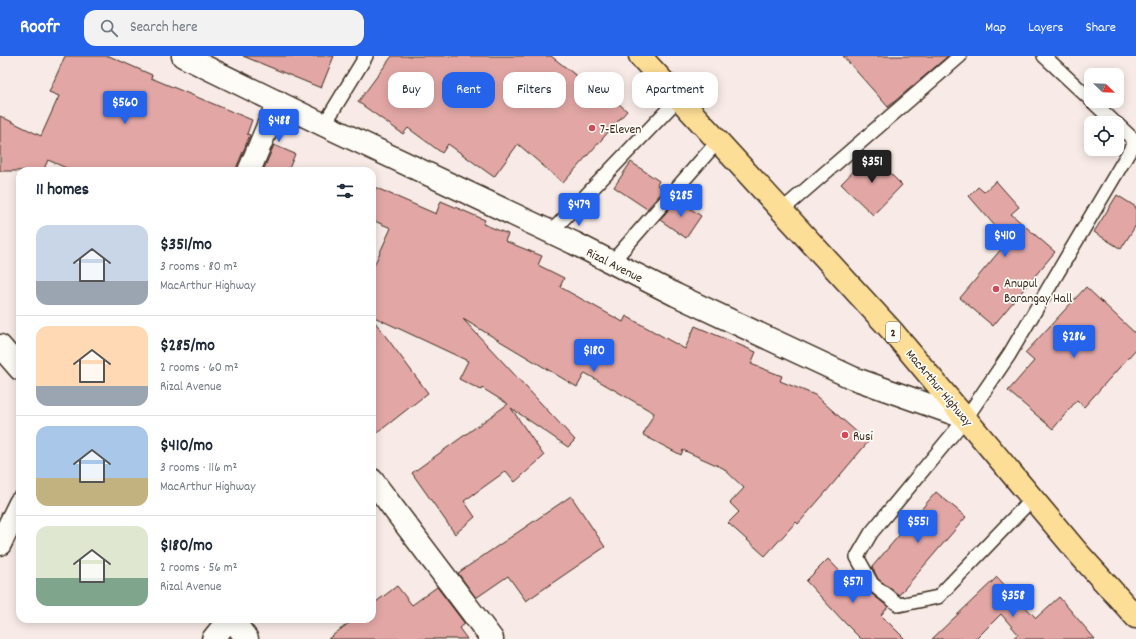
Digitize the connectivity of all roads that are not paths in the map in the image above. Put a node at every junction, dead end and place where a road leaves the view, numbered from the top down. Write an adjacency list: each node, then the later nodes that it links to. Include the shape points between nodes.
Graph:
1 (183, 56): 8 (street, Rizal Avenue)
2 (366, 56): 13 (lane)
3 (640, 56): 6 (highway, MacArthur Highway / 2)
4 (960, 56): 18 (lane)
5 (1044, 56): 7 (lane)
6 (654, 72)
7 (1084, 94)
8 (278, 102): 13 (street, Rizal Avenue); 17 (street)
9 (669, 108): 19 (lane)
10 (687, 108): 15 (highway, MacArthur Highway / 2)
11 (1099, 108): 12 (lane)
12 (1108, 116)
13 (324, 126): 19 (street, Rizal Avenue)
14 (1124, 131): 16 (lane)
15 (718, 141): 18 (highway, MacArthur Highway / 2); 20 (lane)
16 (1136, 141): 23 (lane, via 1009,355)
17 (251, 167)
18 (781, 211): 23 (highway, MacArthur Highway / 2, via 894,332)
19 (551, 232): 20 (street, Rizal Avenue)
20 (612, 262): 23 (street, Rizal Avenue, via 854,378)
21 (0, 346): 22 (street)
22 (16, 364)
23 (966, 418): 25 (highway, MacArthur Highway / 2); 25 (lane, via 871,533 857,557 872,584 899,605 938,597)
24 (376, 485): 33 (street)
25 (1032, 499): 28 (highway, MacArthur Highway / 2)
26 (16, 512): 27 (street)
27 (0, 544)
28 (1136, 617)
29 (226, 623): 31 (street)
30 (235, 623): 32 (street)
31 (213, 639)
32 (247, 639)
33 (492, 639)

